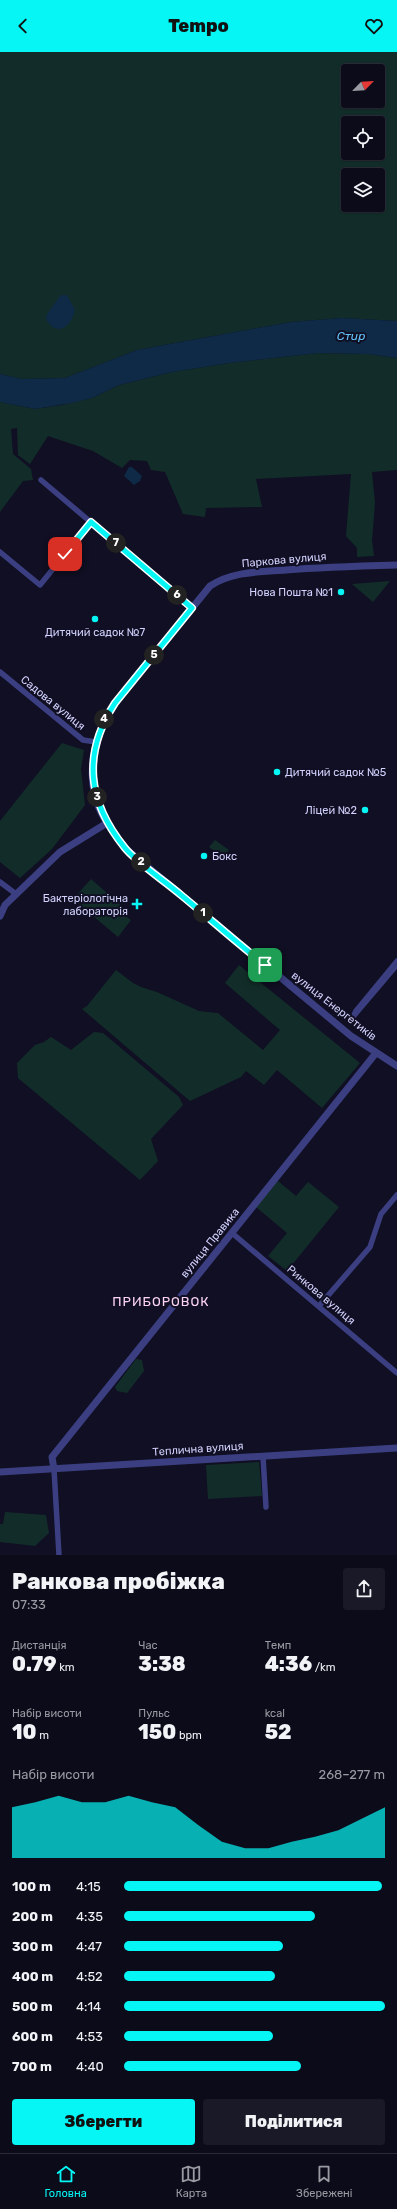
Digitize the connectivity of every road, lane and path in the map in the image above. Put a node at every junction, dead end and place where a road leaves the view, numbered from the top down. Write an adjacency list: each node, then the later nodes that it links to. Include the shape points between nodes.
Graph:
1 (41, 480): 2 (street)
2 (91, 522): 3 (street, via 40,585); 5 (street)
3 (0, 552)
4 (397, 565): 5 (street, Паркова вулиця, via 334,566 234,575 221,578 210,586)
5 (192, 608): 7 (street, вулиця Енергетиків, via 115,703 104,719)
6 (0, 672): 7 (street, Садова вулиця, via 83,740)
7 (96, 742): 8 (street, вулиця Енергетиків, via 93,759 94,781 98,806)
8 (107, 822): 10 (street, via 60,852); 14 (street, вулиця Енергетиків, via 126,849 351,1036)
9 (0, 882): 10 (street)
10 (16, 894): 11 (street, via 5,905)
11 (0, 916)
12 (397, 960): 13 (street, via 355,1011 351,1020)
13 (397, 966)
14 (376, 1053): 15 (street, вулиця Енергетиків); 17 (street, вулиця Правика)
15 (397, 1066)
16 (397, 1195): 18 (street, via 381,1214 370,1246)
17 (232, 1234): 18 (street, Ринкова вулиця); 22 (street, вулиця Правика, via 52,1457)
18 (319, 1306): 19 (street, Ринкова вулиця)
19 (397, 1373)
20 (397, 1448): 21 (street, Теплична вулиця)
21 (263, 1456): 22 (street, Теплична вулиця); 24 (street)
22 (54, 1468): 23 (street, Теплична вулиця); 25 (street)
23 (0, 1472)
24 (266, 1507)
25 (59, 1555)

